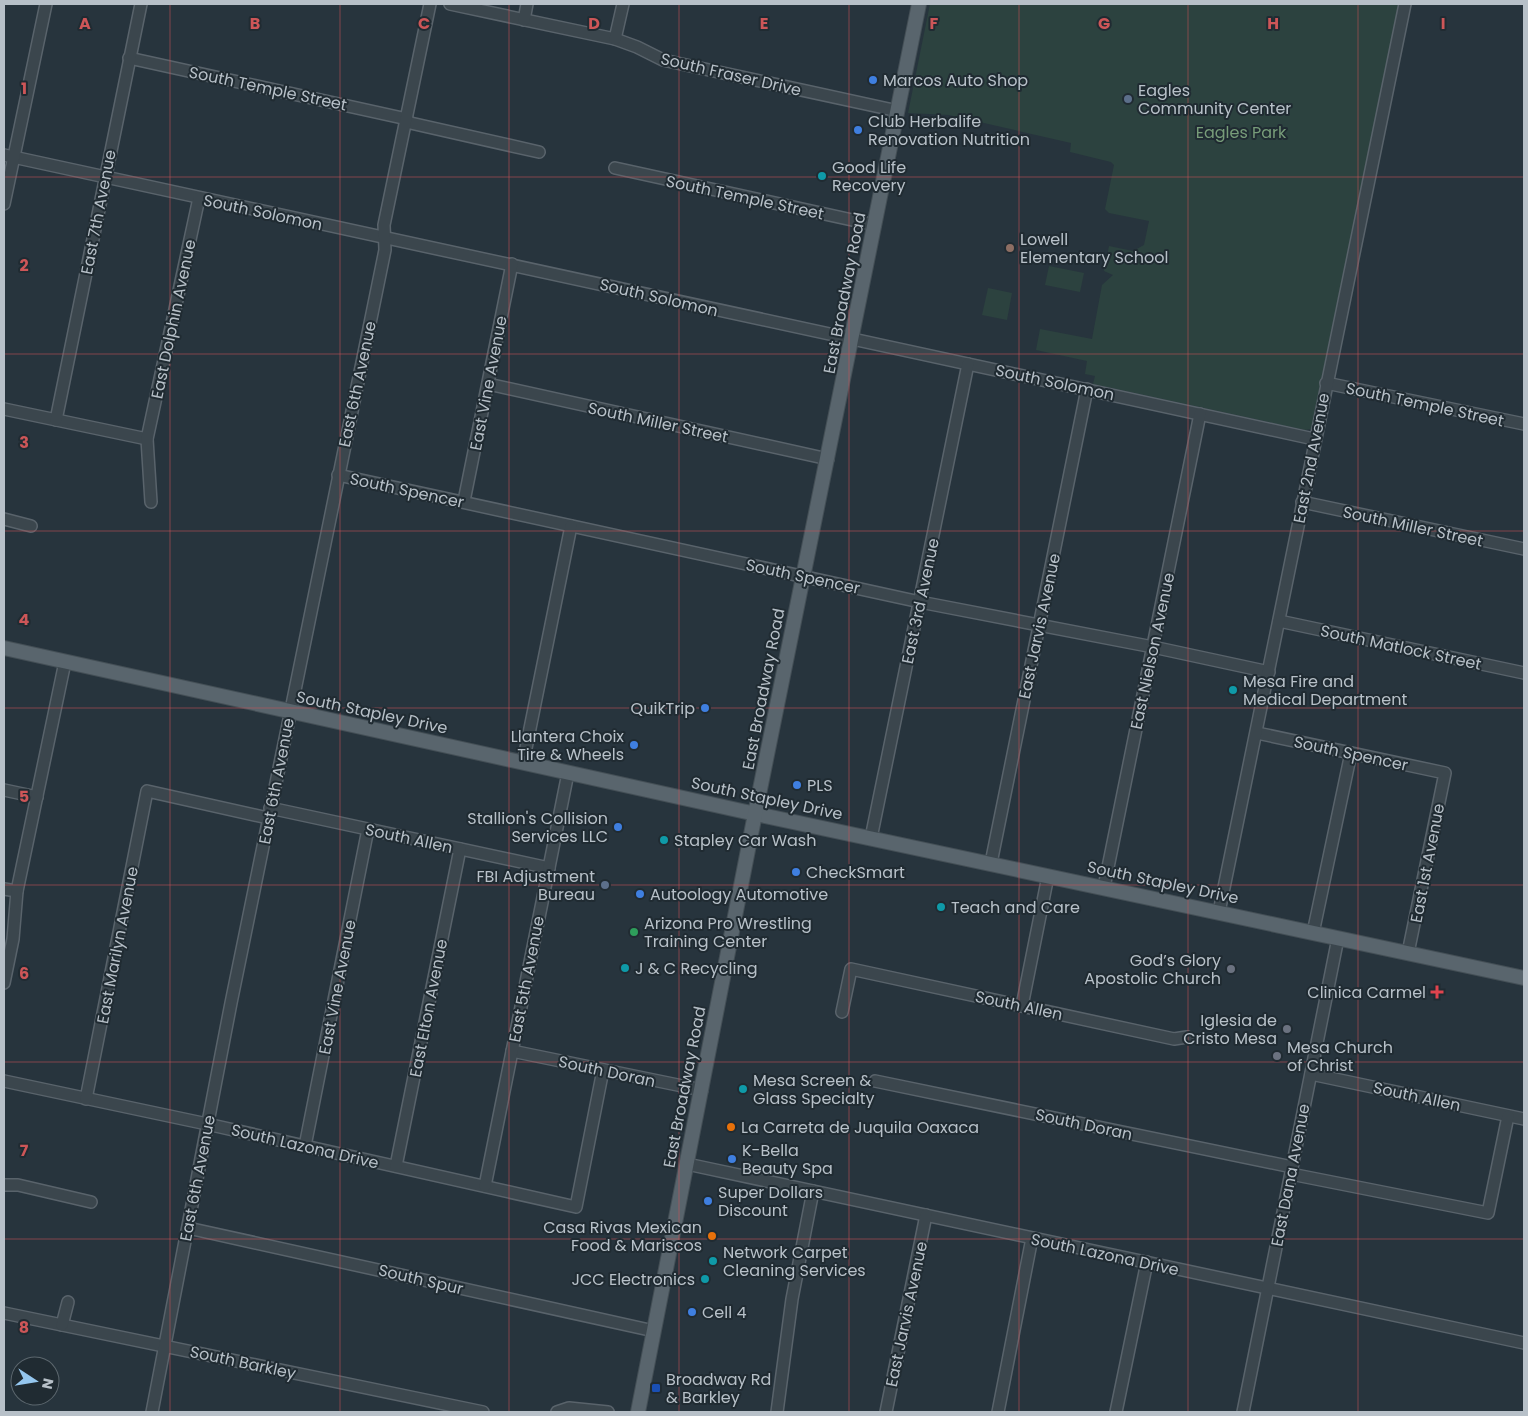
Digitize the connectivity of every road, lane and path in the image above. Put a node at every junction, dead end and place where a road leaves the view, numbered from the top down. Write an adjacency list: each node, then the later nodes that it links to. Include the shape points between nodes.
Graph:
1 (46, 4): 15 (street)
2 (141, 4): 11 (street, East 7th Avenue)
3 (430, 4): 13 (street, East 6th Avenue)
4 (450, 4): 9 (street, South Fraser Drive)
5 (527, 4): 9 (street)
6 (623, 4): 10 (street)
7 (919, 4): 12 (main road, East Broadway Road)
8 (1404, 4): 25 (street, East 2nd Avenue)
9 (524, 20): 10 (street, South Fraser Drive)
10 (615, 39): 12 (street, South Fraser Drive, via 663,60)
11 (129, 58): 13 (street, South Temple Street); 17 (street, East 7th Avenue)
12 (898, 111): 20 (main road, East Broadway Road)
13 (406, 121): 14 (street, South Temple Street); 21 (street, East 6th Avenue, via 384,226)
14 (539, 152)
15 (8, 156): 17 (street, South Solomon); 19 (street)
16 (615, 168): 20 (street, South Temple Street)
17 (105, 177): 18 (street, South Solomon); 30 (street, East 7th Avenue)
18 (199, 198): 21 (street, South Solomon); 32 (street, East Dolphin Avenue)
19 (4, 204)
20 (875, 225): 23 (main road, East Broadway Road)
21 (385, 238): 22 (street, South Solomon); 35 (street, East 6th Avenue)
22 (512, 264): 23 (street, South Solomon); 26 (street, East Vine Avenue)
23 (852, 339): 24 (street, South Solomon); 34 (main road, East Broadway Road)
24 (968, 364): 27 (street, South Solomon); 44 (street, East 3rd Avenue)
25 (1326, 383): 31 (street, South Temple Street); 33 (street, East 2nd Avenue)
26 (488, 384): 34 (street, South Miller Street); 36 (street, East Vine Avenue)
27 (1087, 389): 29 (street, South Solomon); 46 (street, East Jarvis Avenue)
28 (4, 408): 30 (street)
29 (1200, 414): 33 (street, South Solomon); 47 (street, East Nielson Avenue)
30 (56, 420): 32 (street)
31 (1524, 424)
32 (147, 439): 37 (street, East Dolphin Avenue)
33 (1314, 439): 38 (street, East 2nd Avenue)
34 (828, 459): 43 (main road, East Broadway Road)
35 (338, 475): 36 (street, South Spencer); 52 (street, East 6th Avenue)
36 (464, 501): 41 (street, South Spencer)
37 (152, 502)
38 (1302, 502): 42 (street, South Miller Street); 45 (street, East 2nd Avenue)
39 (4, 519): 40 (street)
40 (31, 526)
41 (571, 526): 43 (street, South Spencer); 55 (street)
42 (1524, 549)
43 (804, 576): 44 (street, South Spencer); 62 (main road, East Broadway Road)
44 (920, 602): 46 (street, South Spencer); 64 (street, East 3rd Avenue)
45 (1279, 621): 50 (street, East 2nd Avenue); 51 (street, South Matlock Street)
46 (1039, 626): 47 (street, South Spencer); 66 (street, East Jarvis Avenue)
47 (1153, 647): 50 (street, South Spencer); 69 (street, East Nielson Avenue)
48 (4, 648): 49 (main road, South Stapley Drive)
49 (66, 662): 52 (main road, South Stapley Drive); 60 (street)
50 (1269, 672): 53 (street, East 2nd Avenue)
51 (1524, 673)
52 (290, 712): 55 (main road, South Stapley Drive); 61 (street, East 6th Avenue)
53 (1257, 733): 54 (street, South Spencer); 72 (street, East 2nd Avenue)
54 (1351, 754): 57 (street, South Spencer); 73 (street)
55 (523, 763): 56 (main road, South Stapley Drive)
56 (568, 773): 62 (main road, South Stapley Drive); 67 (street, East 5th Avenue)
57 (1444, 773): 75 (street, East 1st Avenue)
58 (4, 790): 60 (street)
59 (147, 792): 61 (street, South Allen); 87 (street, East Marilyn Avenue)
60 (37, 797): 71 (street)
61 (269, 813): 63 (street, South Allen); 90 (street, East 6th Avenue)
62 (756, 814): 64 (main road, South Stapley Drive); 86 (main road, East Broadway Road)
63 (368, 829): 65 (street, South Allen); 91 (street, East Vine Avenue)
64 (871, 838): 66 (main road, South Stapley Drive)
65 (460, 849): 67 (street, South Allen); 93 (street, East Elton Avenue)
66 (991, 863): 68 (main road, South Stapley Drive)
67 (549, 868): 81 (street, East 5th Avenue)
68 (1048, 876): 69 (main road, South Stapley Drive); 78 (street)
69 (1104, 887): 72 (main road, South Stapley Drive)
70 (4, 889): 71 (street)
71 (17, 891): 77 (street)
72 (1220, 912): 73 (main road, South Stapley Drive)
73 (1314, 932): 74 (main road, South Stapley Drive)
74 (1338, 938): 75 (main road, South Stapley Drive); 83 (street, East Dana Avenue)
75 (1408, 953): 76 (main road, South Stapley Drive)
76 (1524, 978)
77 (4, 983)
78 (1022, 1006): 79 (street, South Allen, via 851,969); 80 (street, South Allen, via 1174,1039)
79 (842, 1012)
80 (1187, 1037)
81 (512, 1051): 82 (street, South Doran); 96 (street, East 5th Avenue)
82 (602, 1070): 86 (street, South Doran); 96 (street, South Lazona Drive, via 576,1207)
83 (1311, 1074): 88 (street, South Allen); 94 (street, East Dana Avenue)
84 (4, 1081): 87 (street, South Lazona Drive)
85 (875, 1081): 94 (street, South Doran)
86 (702, 1090): 92 (main road, East Broadway Road)
87 (86, 1099): 90 (street, South Lazona Drive)
88 (1508, 1116): 89 (street, South Allen); 94 (street, South Doran, via 1488,1213)
89 (1524, 1119)
90 (208, 1124): 91 (street, South Lazona Drive); 100 (street, East 6th Avenue)
91 (305, 1146): 93 (street, South Lazona Drive)
92 (687, 1164): 97 (street, South Lazona Drive); 107 (main road, East Broadway Road)
93 (396, 1166): 96 (street, South Lazona Drive)
94 (1291, 1170): 103 (street, East Dana Avenue)
95 (4, 1185): 98 (street, via 18,1184)
96 (485, 1186)
97 (813, 1192): 99 (street, South Lazona Drive); 115 (street, via 792,1299)
98 (91, 1202)
99 (926, 1215): 101 (street, South Lazona Drive); 116 (street, East Jarvis Avenue)
100 (188, 1228): 107 (street, South Spur); 109 (street, East 6th Avenue)
101 (1032, 1238): 102 (street, South Lazona Drive); 117 (street)
102 (1147, 1262): 103 (street, South Lazona Drive); 118 (street)
103 (1268, 1289): 108 (street, South Lazona Drive); 119 (street, East Dana Avenue)
104 (68, 1302): 106 (street)
105 (4, 1313): 106 (street, South Barkley)
106 (62, 1325): 109 (street, South Barkley)
107 (654, 1331): 114 (main road, East Broadway Road)
108 (1524, 1343)
109 (164, 1345): 110 (street, East 6th Avenue); 111 (street, South Barkley)
110 (152, 1412)
111 (483, 1412)
112 (557, 1412): 113 (street, via 569,1408)
113 (608, 1412)
114 (638, 1412)
115 (777, 1412)
116 (886, 1412)
117 (998, 1412)
118 (1116, 1412)
119 (1243, 1412)

